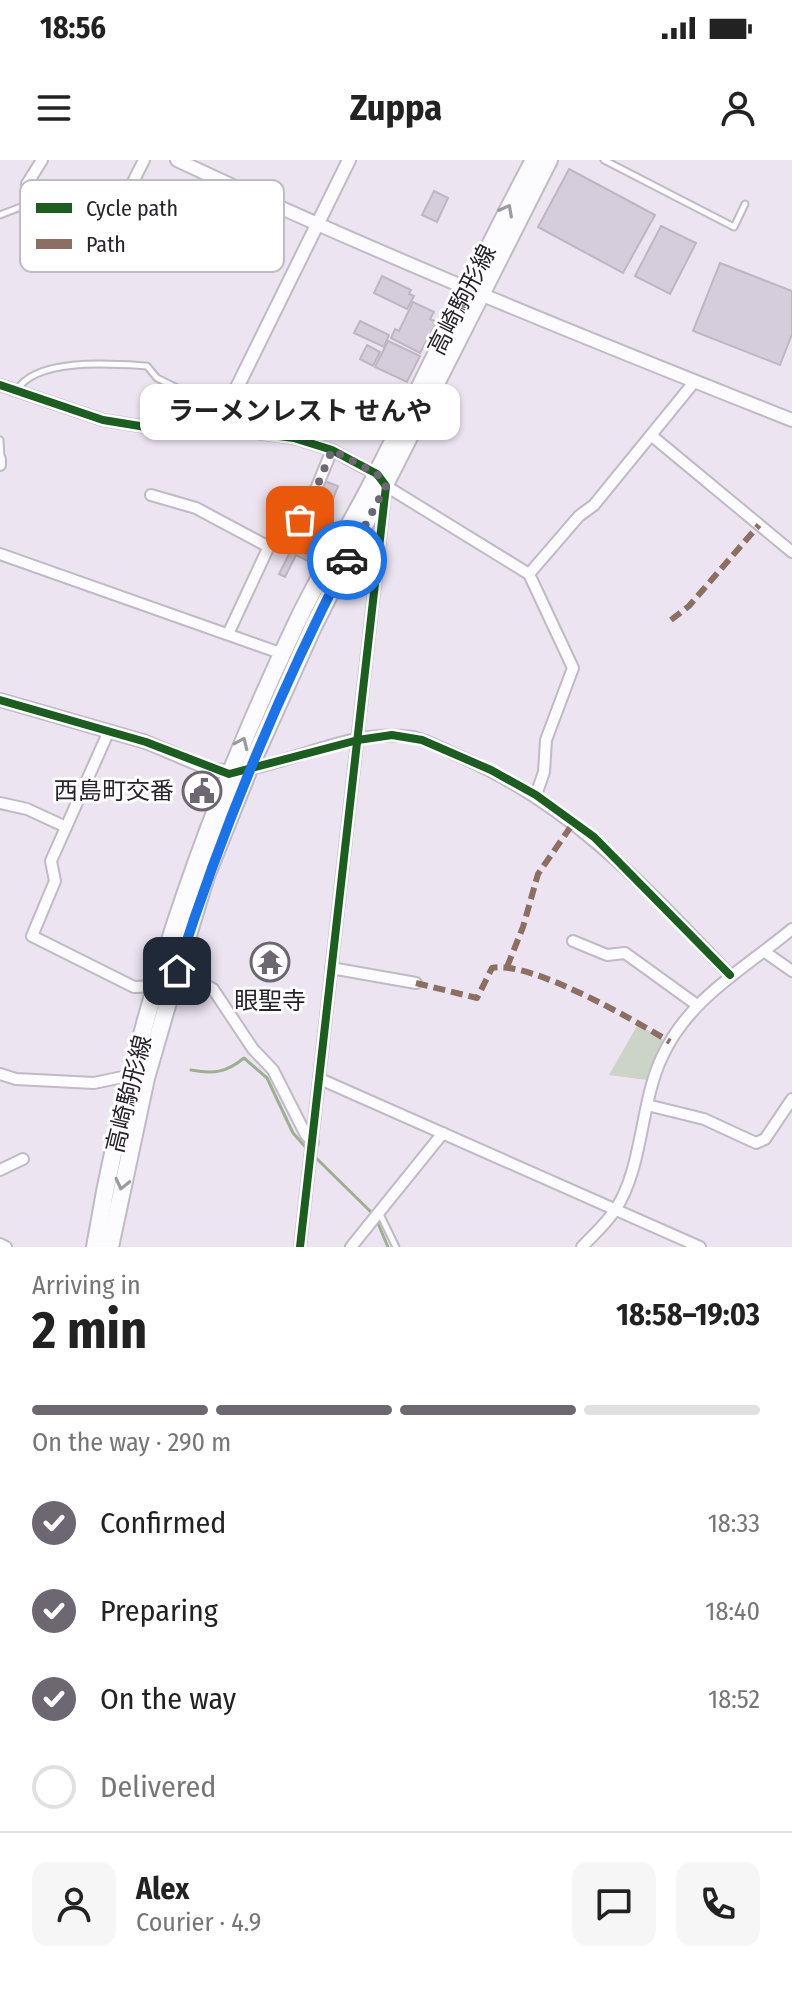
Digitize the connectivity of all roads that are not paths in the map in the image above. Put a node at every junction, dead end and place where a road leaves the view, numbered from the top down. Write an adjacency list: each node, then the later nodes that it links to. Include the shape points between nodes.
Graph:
1 (42, 160): 8 (street)
2 (144, 160): 9 (street)
3 (177, 160): 10 (street)
4 (349, 160): 15 (street)
5 (534, 160): 16 (main road, 高崎駒形線, one-way to 5)
6 (549, 160): 16 (main road, 高崎駒形線)
7 (604, 160): 11 (lane, via 734,227)
8 (30, 180)
9 (134, 180)
10 (220, 180)
11 (745, 204)
12 (20, 207): 14 (lane)
13 (284, 210): 15 (street)
14 (0, 215)
15 (316, 225): 16 (street); 20 (street)
16 (473, 292): 17 (street); 27 (main road, 高崎駒形線)
17 (695, 381): 21 (street); 23 (street)
18 (0, 387): 19 (street)
19 (16, 391): 20 (lane, via 22,381 58,368 147,366 157,378); 22 (street, via 103,420 152,428)
20 (224, 411): 22 (street)
21 (792, 420)
22 (217, 428): 25 (street, via 294,438)
23 (652, 436): 30 (street); 32 (street)
24 (0, 440): 26 (lane)
25 (332, 450): 27 (street); 29 (street, via 307,511 300,520 282,526)
26 (0, 461)
27 (381, 480): 32 (street); 34 (main road, 高崎駒形線); 37 (street); 38 (main road, 高崎駒形線)
28 (151, 495): 29 (street, via 196,508)
29 (269, 547): 33 (street)
30 (792, 552)
31 (0, 554): 33 (street)
32 (529, 574): 40 (street, via 573,668 546,740)
33 (229, 632): 34 (street)
34 (283, 654): 39 (main road, 高崎駒形線, one-way to 34)
35 (0, 700): 36 (street)
36 (108, 733): 39 (street); 42 (street)
37 (358, 740): 38 (street); 40 (street, via 392,735 422,740); 46 (street)
38 (249, 769): 39 (street); 47 (main road, 高崎駒形線, via 206,876)
39 (229, 774): 51 (main road, 高崎駒形線)
40 (536, 795): 49 (street, via 594,837)
41 (0, 803): 42 (street)
42 (66, 827): 51 (street, via 51,861 55,881 32,936 134,987)
43 (792, 929): 45 (street)
44 (573, 941): 52 (street, via 607,955 625,953)
45 (765, 952): 48 (street); 49 (street)
46 (331, 968): 50 (street); 55 (street)
47 (177, 971): 59 (street, via 213,989 273,1070); 67 (main road, 高崎駒形線, one-way to 67, via 146,1078)
48 (792, 971)
49 (730, 975): 52 (street)
50 (416, 983)
51 (157, 986): 54 (main road, 高崎駒形線)
52 (697, 1005): 57 (street, via 662,1057)
53 (0, 1074): 54 (street, via 94,1083)
54 (132, 1075): 66 (main road, 高崎駒形線)
55 (320, 1079): 58 (street); 59 (street)
56 (792, 1099): 57 (street, via 765,1139 756,1143 704,1119)
57 (647, 1105): 62 (street)
58 (443, 1133): 62 (street); 63 (street)
59 (313, 1142): 68 (street)
60 (23, 1159): 61 (street)
61 (0, 1170)
62 (616, 1209): 71 (street); 72 (street)
63 (379, 1213): 69 (street); 70 (lane)
64 (0, 1244): 65 (street)
65 (6, 1247)
66 (95, 1247)
67 (110, 1247)
68 (300, 1247)
69 (351, 1247)
70 (396, 1247)
71 (582, 1247)
72 (700, 1247)

